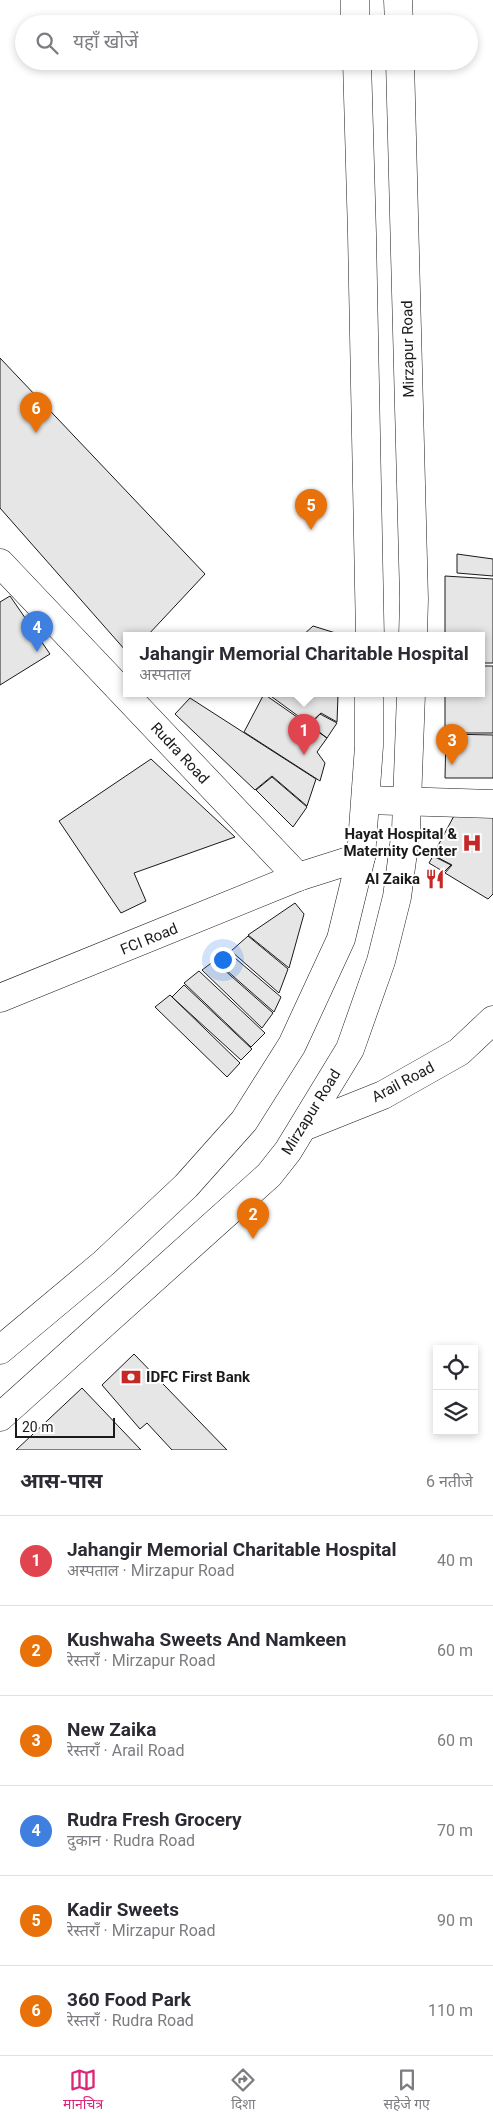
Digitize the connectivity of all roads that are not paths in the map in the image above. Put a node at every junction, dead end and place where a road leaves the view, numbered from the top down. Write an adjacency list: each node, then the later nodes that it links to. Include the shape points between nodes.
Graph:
1 (355, 0): 3 (main road)
2 (398, 0): 4 (main road)
3 (355, 15)
4 (399, 15)
5 (357, 70): 8 (main road)
6 (400, 70): 9 (main road, Mirzapur Road)
7 (0, 563): 10 (main road, Rudra Road)
8 (370, 632)
9 (413, 632)
10 (123, 693)
11 (127, 697): 18 (main road, Rudra Road)
12 (370, 697): 14 (main road)
13 (411, 697): 15 (main road, Mirzapur Road)
14 (366, 800): 15 (main road); 17 (main road)
15 (407, 801): 16 (main road); 21 (main road, Mirzapur Road, via 397,897 381,961 350,1050)
16 (493, 804)
17 (362, 857): 18 (main road, FCI Road); 22 (main road, via 337,948 292,1045 244,1121 186,1186 104,1263)
18 (298, 877): 19 (main road, FCI Road)
19 (0, 998)
20 (493, 1020): 21 (main road, Arail Road, via 459,1052 383,1095)
21 (303, 1127): 23 (main road, Mirzapur Road, via 269,1175)
22 (0, 1350)
23 (0, 1417)

